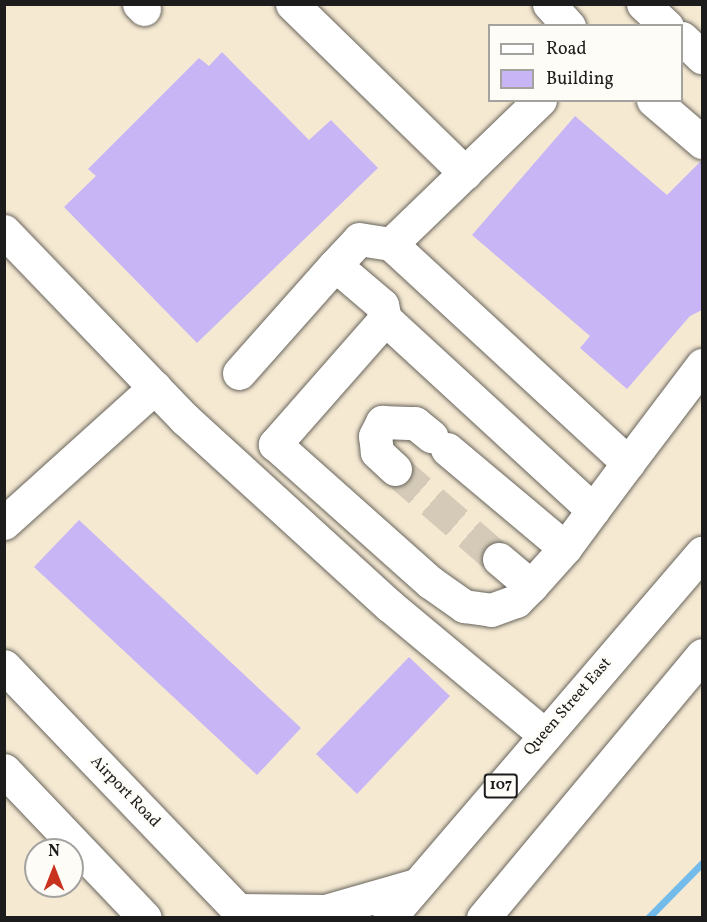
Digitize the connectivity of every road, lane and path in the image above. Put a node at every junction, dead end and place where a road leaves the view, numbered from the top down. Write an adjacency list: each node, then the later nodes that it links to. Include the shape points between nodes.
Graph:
1 (292, 4): 11 (main road)
2 (549, 4): 4 (main road)
3 (643, 4): 5 (main road)
4 (567, 24)
5 (665, 24)
6 (683, 40): 7 (main road)
7 (702, 57)
8 (538, 102): 11 (main road)
9 (655, 102): 10 (main road)
10 (702, 142)
11 (465, 173): 13 (main road)
12 (4, 231): 18 (main road)
13 (391, 244): 14 (main road, via 359,239); 20 (main road)
14 (335, 264): 15 (main road, via 381,305); 17 (main road)
15 (385, 319): 19 (main road); 23 (main road)
16 (702, 365): 20 (main road)
17 (239, 373)
18 (155, 387): 22 (main road); 24 (main road)
19 (275, 444): 22 (main road); 28 (main road)
20 (628, 463): 23 (main road)
21 (395, 469): 25 (main road, via 377,452 382,422 415,423)
22 (247, 475): 30 (main road)
23 (593, 510): 25 (main road)
24 (4, 523)
25 (565, 548): 29 (main road)
26 (702, 553): 33 (main road, Queen Street East / 107)
27 (499, 559): 29 (main road)
28 (430, 582): 29 (main road, via 464,606 491,610 516,601); 30 (main road)
29 (531, 586)
30 (402, 616): 33 (main road)
31 (702, 655): 39 (main road)
32 (4, 666): 36 (main road, Airport Road)
33 (544, 735): 35 (main road, Queen Street East / 107)
34 (4, 770): 37 (main road)
35 (416, 885): 36 (main road, via 326,910); 38 (main road, Queen Street East / 107)
36 (243, 914)
37 (145, 918)
38 (389, 918)
39 (483, 918)

